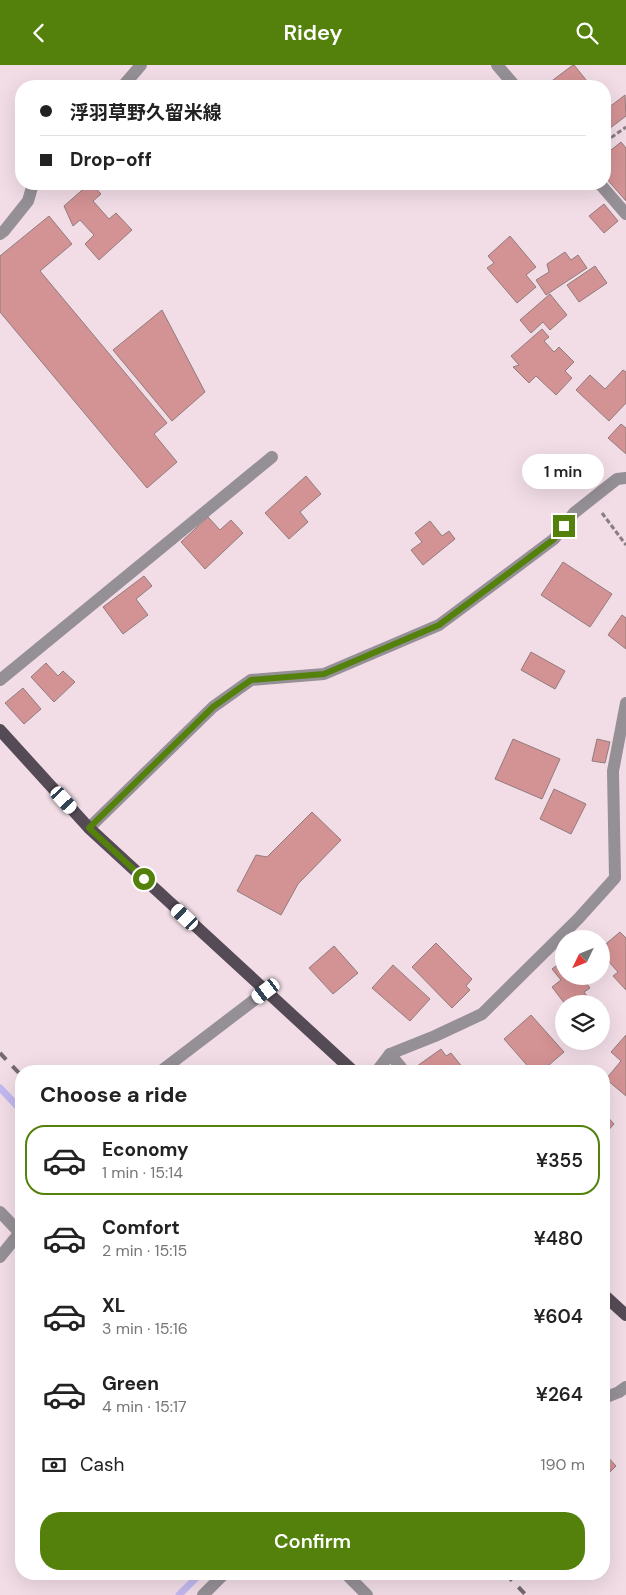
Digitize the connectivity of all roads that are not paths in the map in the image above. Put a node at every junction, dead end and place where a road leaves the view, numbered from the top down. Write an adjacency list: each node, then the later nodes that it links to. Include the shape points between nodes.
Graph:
1 (141, 65): 3 (street)
2 (497, 65): 4 (street)
3 (128, 80)
4 (510, 80)
5 (31, 190): 8 (street, via 28,201)
6 (605, 190): 7 (street)
7 (626, 214)
8 (0, 234)
9 (272, 457): 11 (street)
10 (626, 478): 14 (street, via 617,479 574,513 554,539 439,625 324,674 251,680 213,707)
11 (0, 680)
12 (626, 703): 16 (street, via 613,771 615,878 482,1014)
13 (0, 730): 14 (main road)
14 (89, 828): 15 (main road)
15 (266, 991): 17 (street); 18 (main road)
16 (390, 1054): 19 (street); 20 (street)
17 (169, 1065)
18 (346, 1065)
19 (382, 1065)
20 (399, 1065)
21 (0, 1212): 22 (street)
22 (15, 1226)
23 (15, 1239): 24 (street)
24 (0, 1257)
25 (610, 1300): 26 (main road)
26 (626, 1315)
27 (626, 1387): 28 (street)
28 (610, 1396)
29 (218, 1580): 31 (street)
30 (352, 1580): 32 (street)
31 (203, 1595)
32 (367, 1595)

